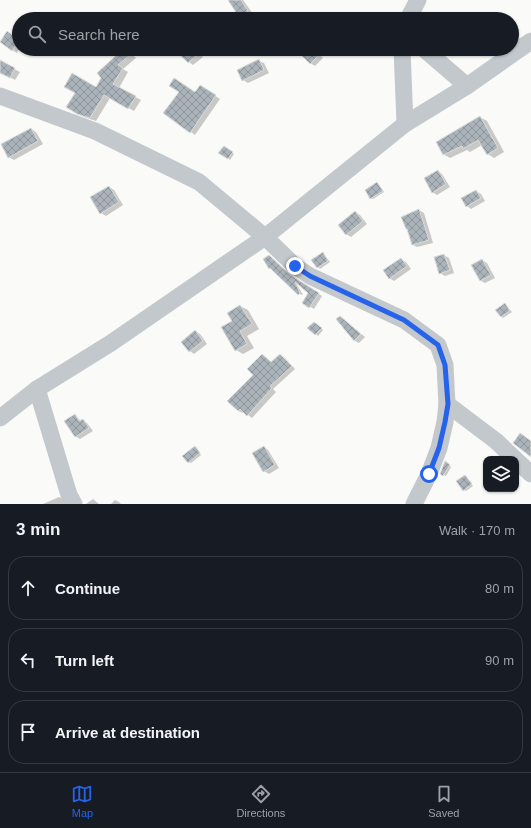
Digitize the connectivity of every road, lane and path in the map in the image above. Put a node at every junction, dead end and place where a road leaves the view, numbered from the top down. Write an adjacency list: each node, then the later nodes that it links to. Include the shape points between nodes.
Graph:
1 (418, 0): 2 (street)
2 (412, 12)
3 (531, 41): 4 (street)
4 (519, 49)
5 (402, 56): 10 (street)
6 (432, 56): 8 (street)
7 (510, 56): 8 (street)
8 (467, 86): 10 (street)
9 (0, 96): 11 (street, via 95,131 199,182)
10 (405, 124): 11 (street)
11 (266, 237): 12 (street, via 111,343); 13 (street, via 295,266 310,276 404,320 438,345 445,365)
12 (37, 389): 14 (street); 18 (street, via 69,495)
13 (448, 404): 15 (street); 19 (street, via 439,448)
14 (0, 418)
15 (513, 456)
16 (519, 462): 17 (street)
17 (531, 474)
18 (74, 504)
19 (414, 504)

